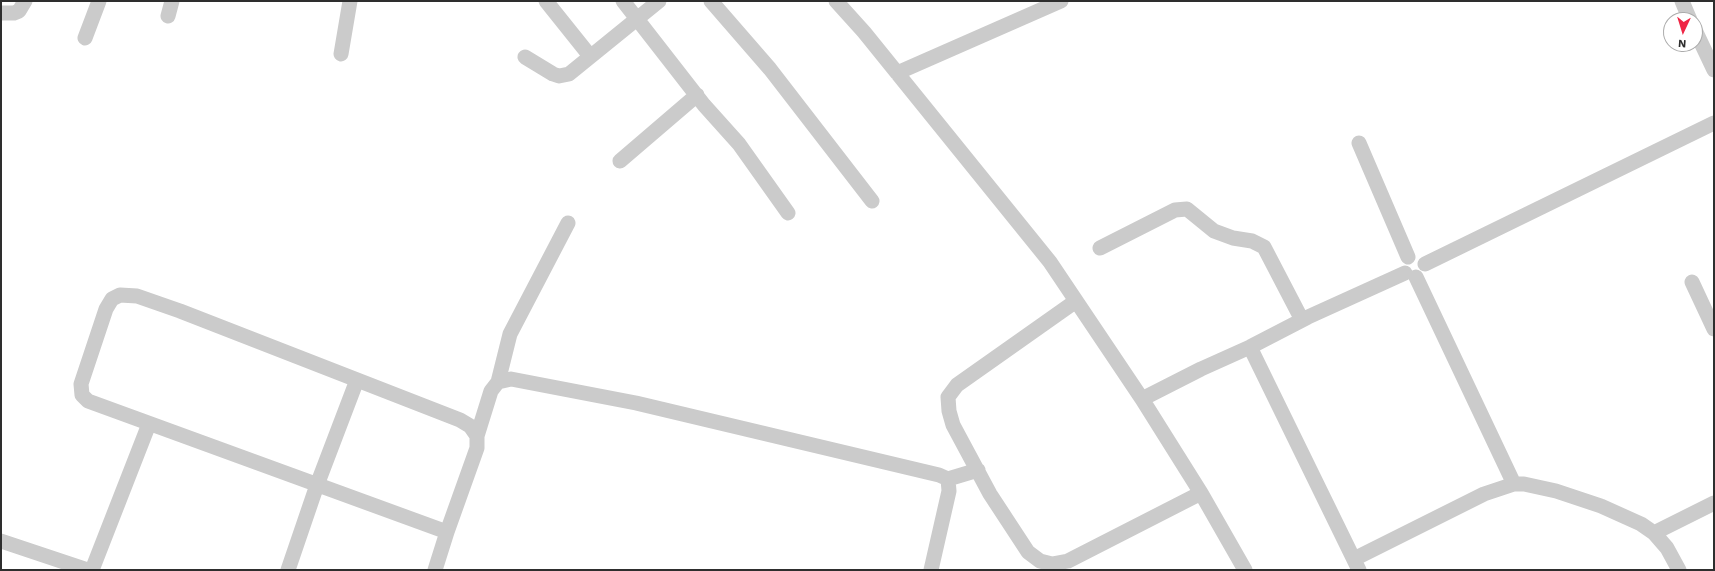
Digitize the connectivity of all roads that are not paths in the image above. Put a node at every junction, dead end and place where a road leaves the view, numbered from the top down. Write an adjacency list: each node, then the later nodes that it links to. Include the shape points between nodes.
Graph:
1 (25, 1): 13 (street, via 19,11)
2 (99, 1): 16 (street)
3 (172, 1): 14 (street)
4 (350, 1): 18 (street)
5 (546, 1): 19 (street)
6 (623, 1): 15 (street)
7 (660, 1): 15 (street)
8 (711, 1): 27 (street, via 770,69)
9 (836, 1): 22 (street)
10 (1061, 1): 22 (street)
11 (1682, 1): 12 (street)
12 (1687, 12)
13 (1, 13)
14 (168, 16)
15 (637, 18): 19 (street); 23 (street)
16 (85, 38)
17 (1703, 47): 21 (street)
18 (340, 54)
19 (590, 56): 20 (street, via 569,74 559,76)
20 (525, 57)
21 (1714, 70)
22 (897, 73): 35 (street, via 1026,231)
23 (697, 96): 26 (street); 28 (street, via 739,144)
24 (1714, 123): 32 (street)
25 (1359, 143): 31 (street)
26 (620, 161)
27 (872, 201)
28 (788, 213)
29 (568, 223): 40 (street, via 510,334)
30 (1100, 248): 36 (street, via 1175,210 1187,209 1214,230 1264,247)
31 (1408, 257): 32 (street, via 1416,255); 33 (street, via 1403,264)
32 (1425, 264): 33 (street, via 1423,272)
33 (1410, 275): 36 (street); 46 (street)
34 (1692, 282): 37 (street)
35 (1076, 301): 41 (street); 44 (street, via 957,385 948,397 953,425)
36 (1302, 320): 38 (street)
37 (1714, 329)
38 (1250, 347): 41 (street); 53 (street)
39 (357, 380): 42 (street, via 180,311 137,296 120,295 112,299 106,309 84,371 82,395 98,406); 43 (street, via 460,420 470,426); 47 (street)
40 (498, 382): 43 (street, via 491,391); 45 (street, via 511,379 636,403 928,472)
41 (1142, 399): 48 (street)
42 (149, 424): 47 (street); 56 (street)
43 (477, 436): 50 (street, via 478,448)
44 (978, 470): 45 (street); 48 (street, via 990,494 1028,552 1040,561 1052,564 1068,561)
45 (948, 479): 59 (street, via 949,491)
46 (1514, 484): 51 (street, via 1556,491 1622,515); 53 (street, via 1451,509)
47 (317, 485): 50 (street); 57 (street)
48 (1201, 494): 54 (street)
49 (1714, 503): 51 (street)
50 (447, 532): 58 (street)
51 (1654, 533): 60 (street, via 1667,548)
52 (1, 541): 55 (street)
53 (1356, 564)
54 (1244, 569)
55 (88, 570)
56 (92, 570)
57 (288, 570)
58 (435, 570)
59 (931, 570)
60 (1679, 570)

